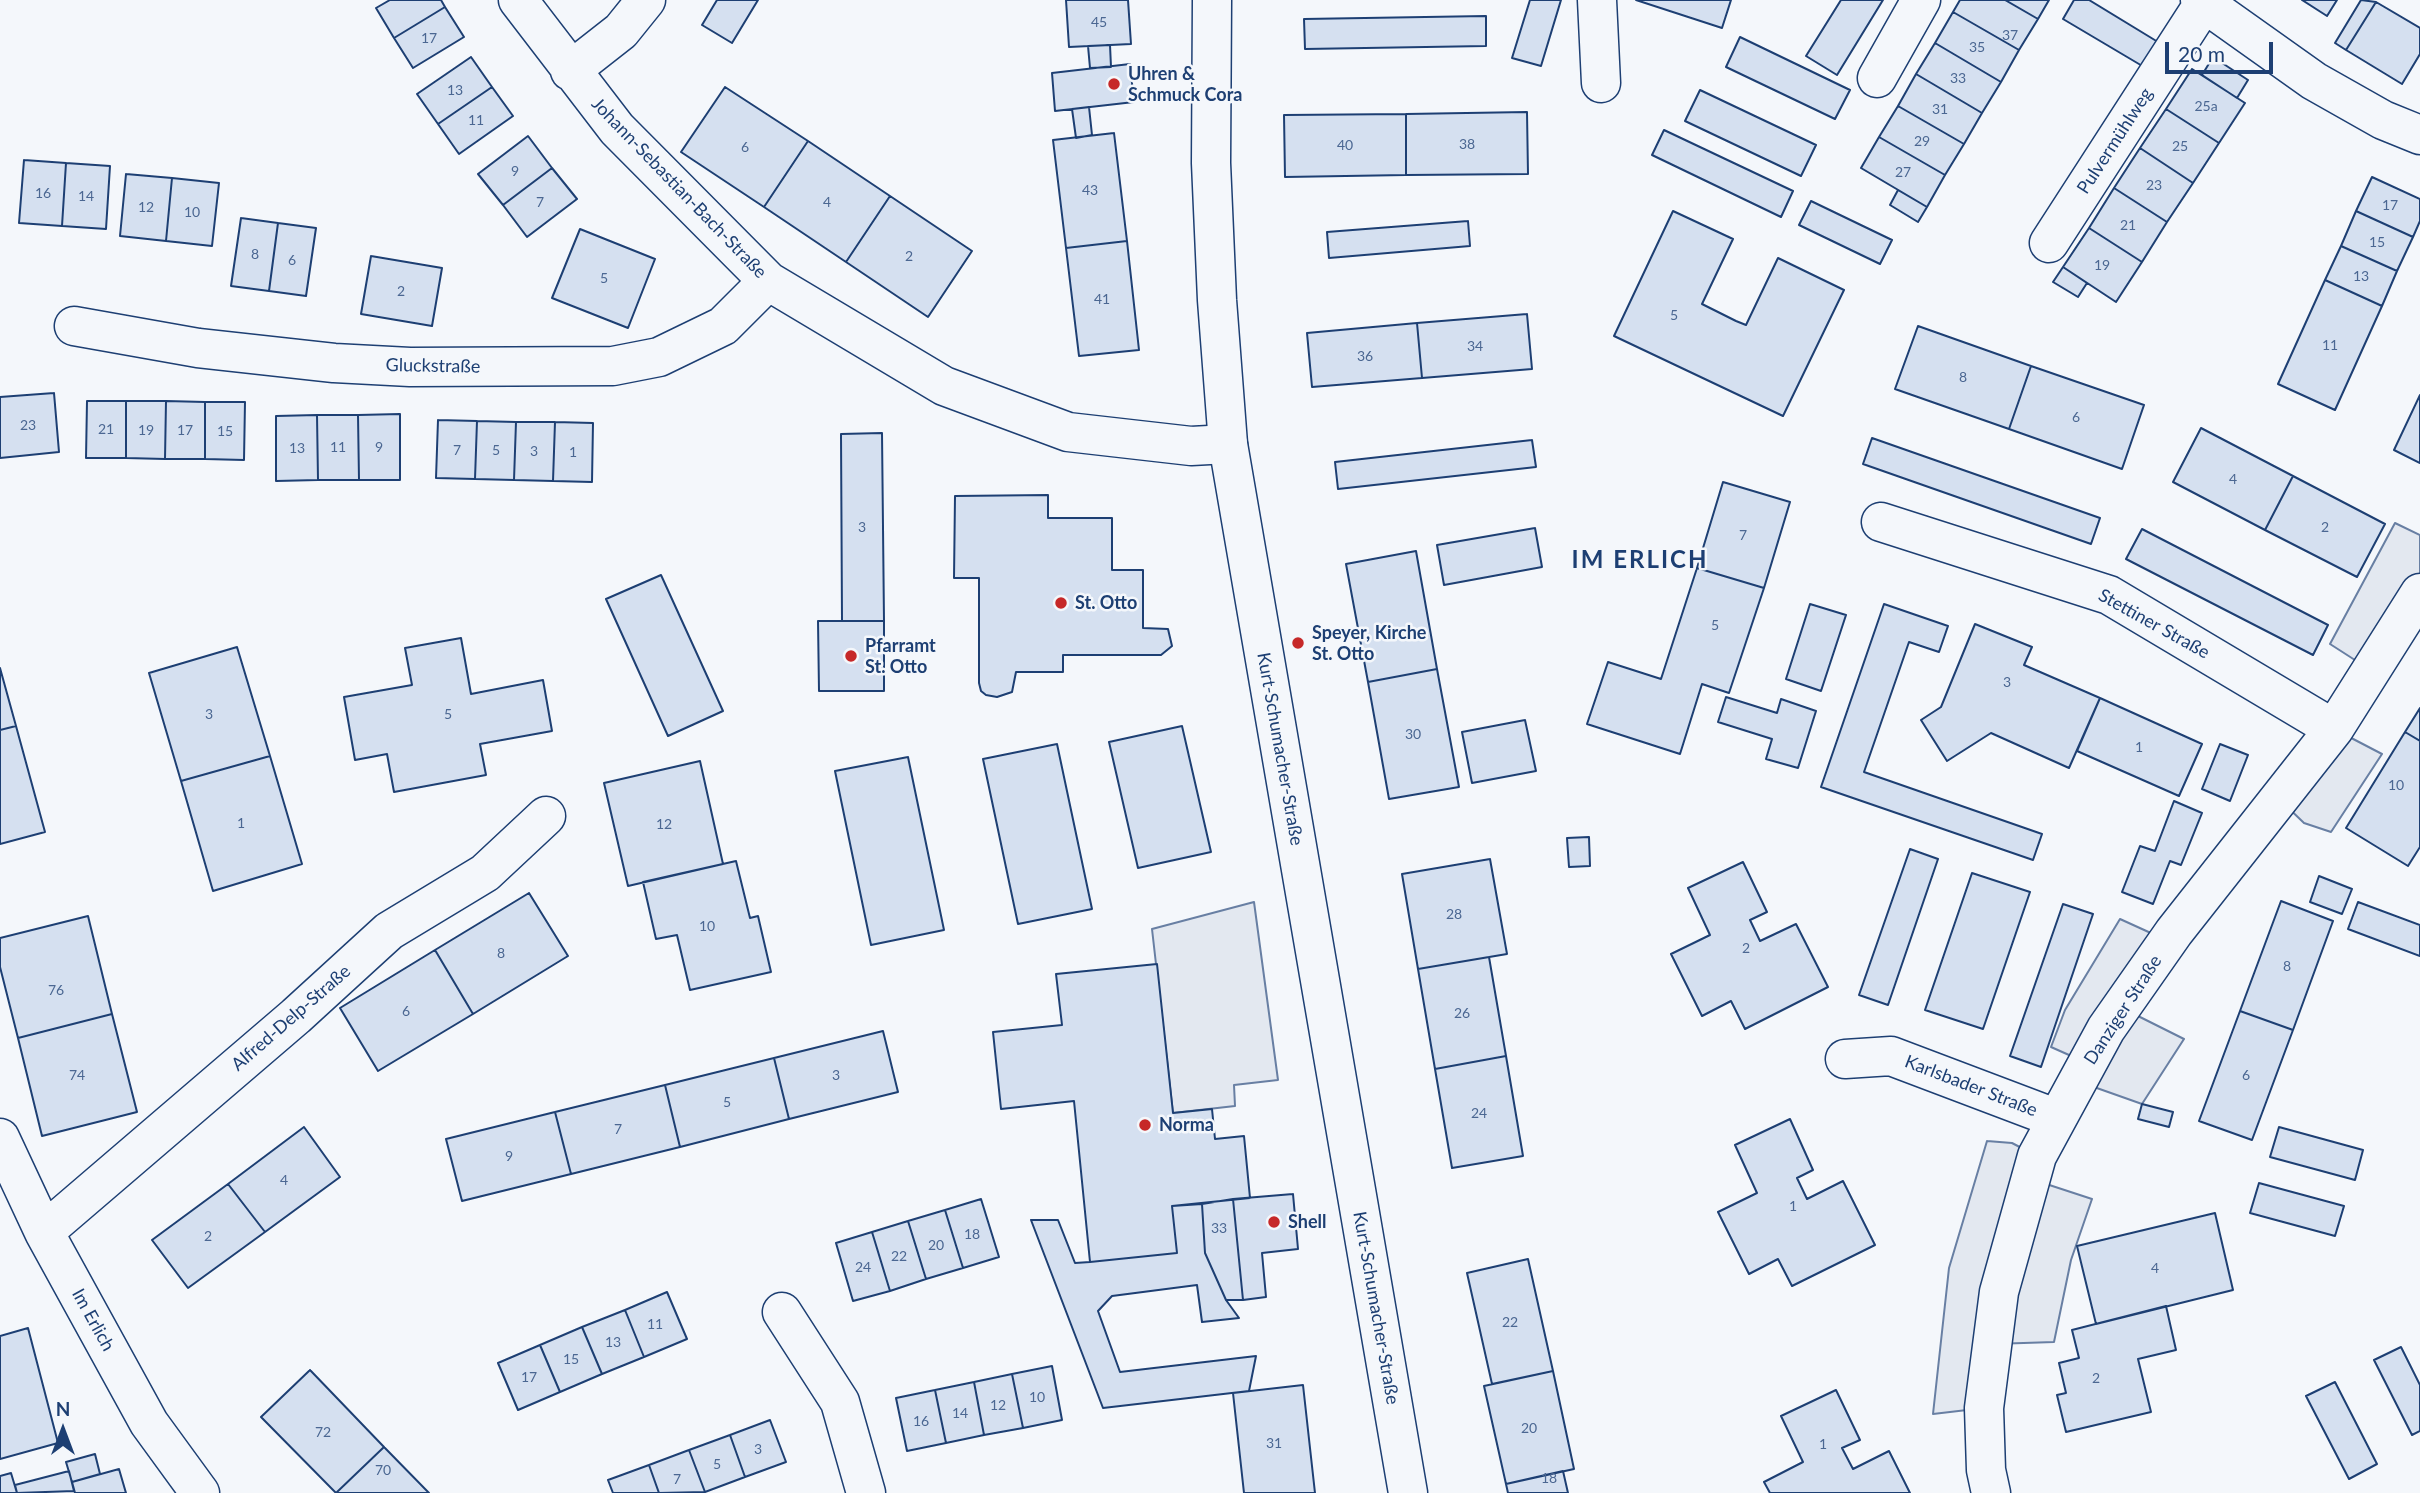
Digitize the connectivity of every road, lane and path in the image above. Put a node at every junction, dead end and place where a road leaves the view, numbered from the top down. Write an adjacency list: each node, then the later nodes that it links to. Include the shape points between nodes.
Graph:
1 (518, 0): 7 (street, Johann-Sebastian-Bach-Straße)
2 (646, 0): 7 (street, via 621,31)
3 (1212, 0): 14 (street, Kurt-Schumacher-Straße, via 1211,163)
4 (1597, 0): 9 (street)
5 (1921, 0): 8 (street)
6 (2203, 1): 10 (street, Pulvermühlweg, via 2314,81); 11 (street, Pulvermühlweg)
7 (570, 72): 12 (street, Johann-Sebastian-Bach-Straße, via 617,129)
8 (1877, 78)
9 (1601, 83)
10 (2420, 135)
11 (2049, 243)
12 (768, 281): 13 (street, Gluckstraße, via 713,332 659,357 613,366 334,363 198,348); 14 (street, Johann-Sebastian-Bach-Straße, via 944,386 1068,432 1191,446)
13 (74, 326)
14 (1228, 444): 26 (street, Kurt-Schumacher-Straße)
15 (1881, 522): 17 (street, Stettiner Straße, via 2109,595)
16 (2420, 593): 17 (street, Danziger Straße)
17 (2334, 729): 20 (street, Danziger Straße, via 2174,932 2106,1029)
18 (546, 816): 22 (street, Alfred-Delp-Straße, via 485,873 389,931)
19 (1845, 1059): 20 (street, Karlsbader Straße, via 1891,1056)
20 (2055, 1118): 27 (street, Danziger Straße, via 2037,1156 1999,1292 1984,1408)
21 (0, 1138): 22 (street, Im Erlich)
22 (44, 1232): 24 (street, Im Erlich, via 149,1423)
23 (782, 1312): 25 (street, via 840,1402)
24 (200, 1493)
25 (866, 1493)
26 (1408, 1493)
27 (1991, 1493)

